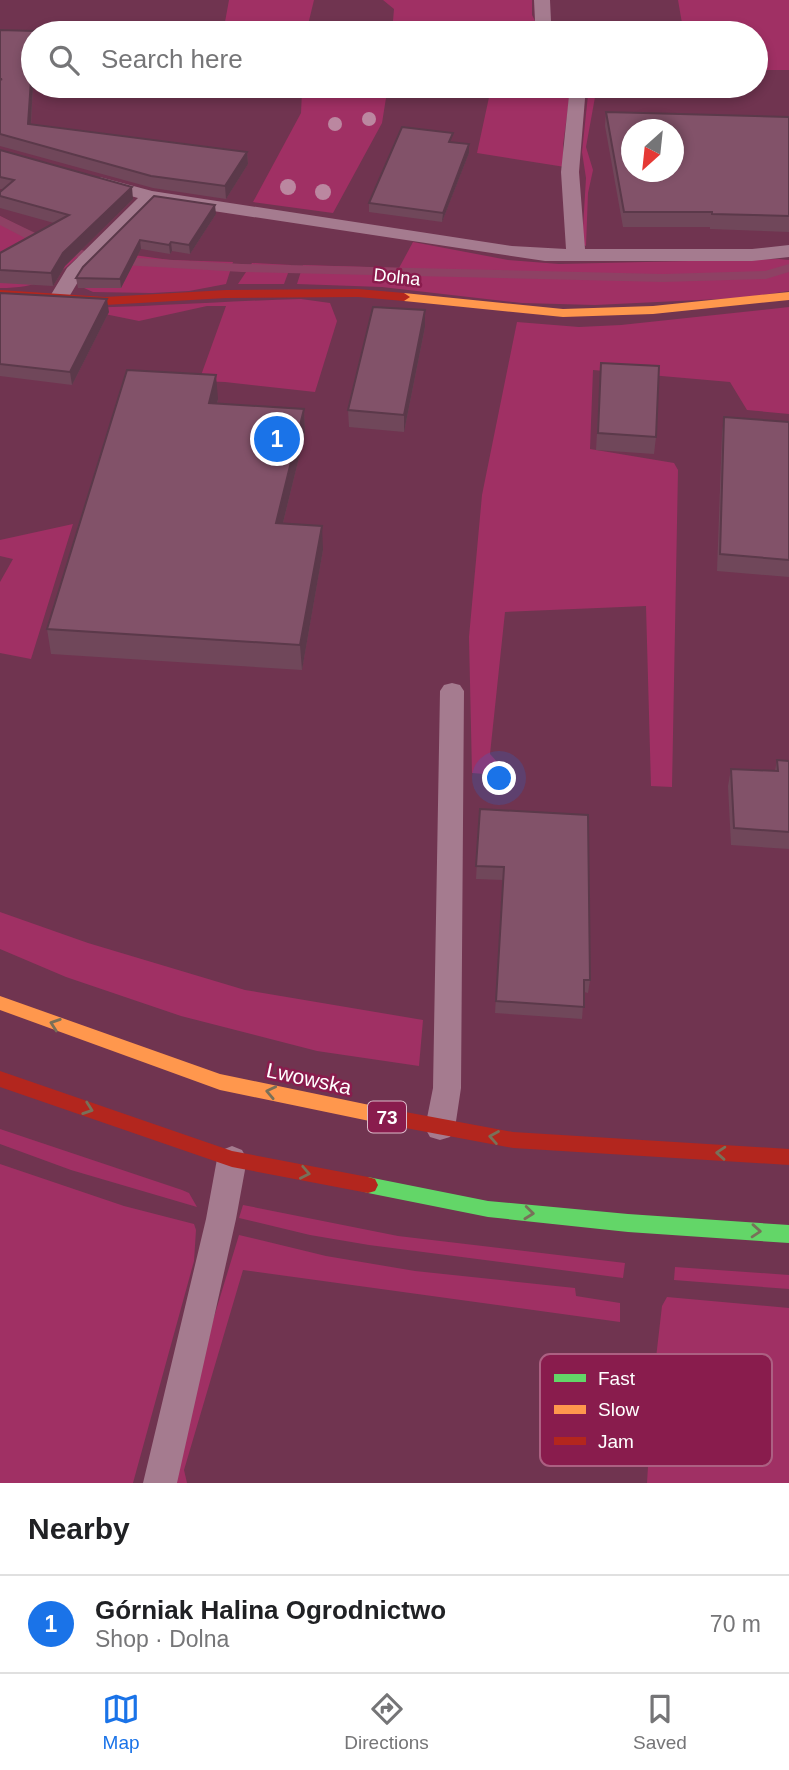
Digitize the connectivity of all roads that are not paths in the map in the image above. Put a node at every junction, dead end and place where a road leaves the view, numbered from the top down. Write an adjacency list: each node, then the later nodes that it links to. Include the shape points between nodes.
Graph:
1 (542, 0): 2 (lane)
2 (543, 21)
3 (578, 98): 7 (lane, via 571,147)
4 (85, 178): 5 (lane)
5 (150, 196): 7 (lane, via 471,247); 10 (lane, via 74,272)
6 (789, 251): 7 (lane, via 752,256)
7 (576, 254)
8 (0, 294): 10 (main road, Dolna)
9 (789, 296): 10 (main road, Dolna, via 653,310 564,313 358,293 104,301)
10 (59, 298)
11 (452, 691): 14 (lane, via 447,1088)
12 (0, 1003): 14 (main road, Lwowska / 73, one-way to 12, via 220,1082)
13 (0, 1079): 16 (main road, one-way to 16)
14 (440, 1128): 15 (main road, Lwowska / 73, one-way to 14, via 513,1140)
15 (789, 1157)
16 (232, 1159): 17 (main road, one-way to 17, via 488,1209); 18 (lane)
17 (789, 1234)
18 (160, 1483)

